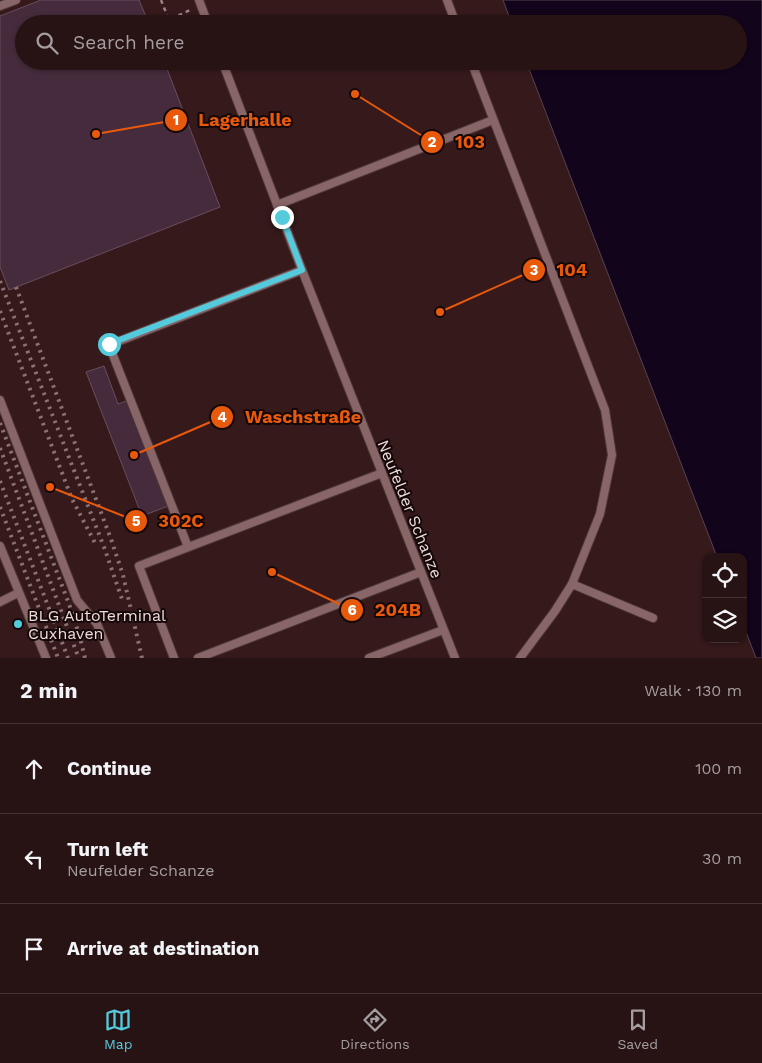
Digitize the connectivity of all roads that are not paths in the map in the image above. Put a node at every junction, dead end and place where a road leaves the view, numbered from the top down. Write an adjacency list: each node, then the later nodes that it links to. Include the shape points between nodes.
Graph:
1 (16, 0): 4 (lane)
2 (199, 0): 5 (lane)
3 (447, 0): 6 (lane)
4 (0, 6)
5 (205, 15)
6 (453, 15)
7 (225, 70): 10 (lane, Neufelder Schanze)
8 (474, 70): 9 (lane)
9 (493, 120): 10 (lane); 17 (lane, via 605,410 612,456 600,514)
10 (277, 205): 11 (lane, Neufelder Schanze)
11 (302, 270): 13 (lane, Neufelder Schanze); 15 (lane, via 109,344)
12 (0, 400): 23 (lane, via 77,600 97,624)
13 (382, 473): 15 (lane); 16 (lane, Neufelder Schanze)
14 (0, 546): 18 (lane)
15 (188, 547): 24 (lane, via 139,566)
16 (421, 572): 21 (lane, Neufelder Schanze); 25 (lane)
17 (572, 584): 20 (lane); 28 (lane)
18 (18, 592): 19 (lane); 22 (lane)
19 (0, 602)
20 (652, 618)
21 (444, 630): 26 (lane); 27 (lane, Neufelder Schanze)
22 (45, 658)
23 (111, 658)
24 (174, 658)
25 (198, 658)
26 (369, 658)
27 (454, 658)
28 (520, 658)

